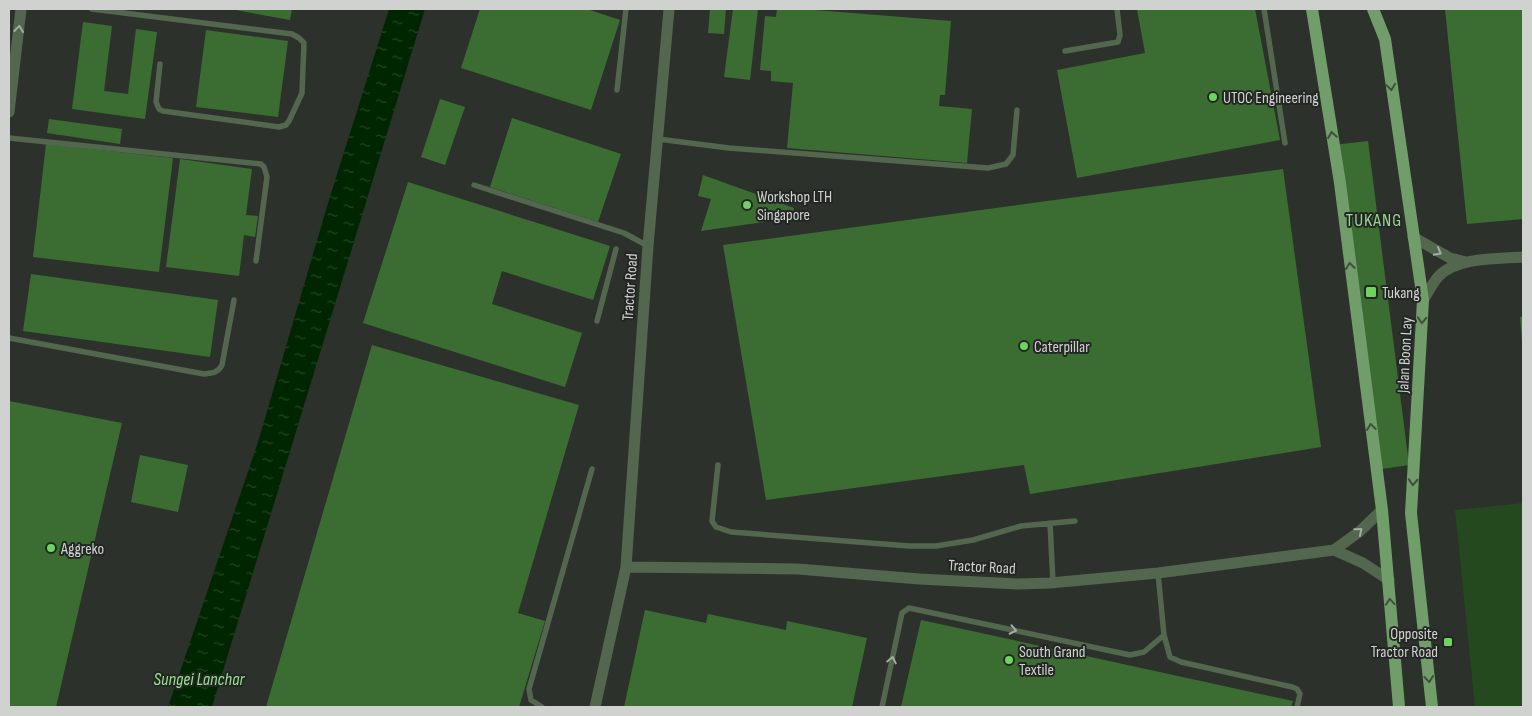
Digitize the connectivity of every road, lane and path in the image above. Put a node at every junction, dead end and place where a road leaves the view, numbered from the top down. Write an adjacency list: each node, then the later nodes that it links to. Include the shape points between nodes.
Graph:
1 (22, 9): 13 (street, one-way to 1)
2 (92, 9): 10 (lane, via 292,34 304,43 302,93 289,122 279,127 159,109 156,102)
3 (626, 9): 11 (lane)
4 (670, 9): 15 (street, Tractor Road)
5 (1117, 9): 9 (lane, via 1118,42)
6 (1264, 9): 16 (lane)
7 (1312, 9): 30 (main road, one-way to 7, via 1340,184)
8 (1373, 9): 18 (main road, Jalan Boon Lay, one-way to 18, via 1385,39)
9 (1065, 52)
10 (160, 64)
11 (617, 90)
12 (1017, 110): 15 (lane, via 1013,155 1006,164 988,168 729,148)
13 (9, 112)
14 (9, 138): 22 (lane, via 261,164 267,177)
15 (658, 138): 19 (street, Tractor Road)
16 (1285, 143)
17 (474, 185): 19 (lane, via 624,233)
18 (1413, 237): 23 (street, one-way to 23, via 1442,254); 25 (main road, Jalan Boon Lay)
19 (648, 246): 34 (street, Tractor Road)
20 (616, 250): 26 (lane)
21 (1523, 257): 23 (street)
22 (256, 261)
23 (1466, 262): 25 (street, via 1445,270 1437,277)
24 (234, 300): 27 (lane, via 222,365 213,373 204,374)
25 (1423, 300): 44 (main road, Jalan Boon Lay, one-way to 44, via 1411,513)
26 (597, 321)
27 (9, 338)
28 (718, 465): 32 (lane, via 712,521 716,527 732,532 936,546 973,540 1022,526)
29 (592, 469): 39 (lane, via 529,689 531,700)
30 (1382, 510): 33 (street, Tractor Road, one-way to 30); 36 (main road)
31 (1075, 521): 32 (lane)
32 (1050, 523): 37 (lane)
33 (1334, 550): 35 (street, Tractor Road); 36 (street, via 1364,563)
34 (626, 568): 37 (street, Tractor Road, via 798,568 919,579); 40 (street, Tractor Road)
35 (1158, 573): 37 (street, Tractor Road); 38 (lane)
36 (1389, 580): 43 (main road, one-way to 36)
37 (1052, 583)
38 (1164, 634): 41 (lane, one-way to 38, via 902,614 908,608 1130,655 1144,652); 42 (lane, via 1170,657 1297,688 1300,694)
39 (542, 707)
40 (596, 707)
41 (882, 707)
42 (1297, 707)
43 (1399, 707)
44 (1432, 707)

